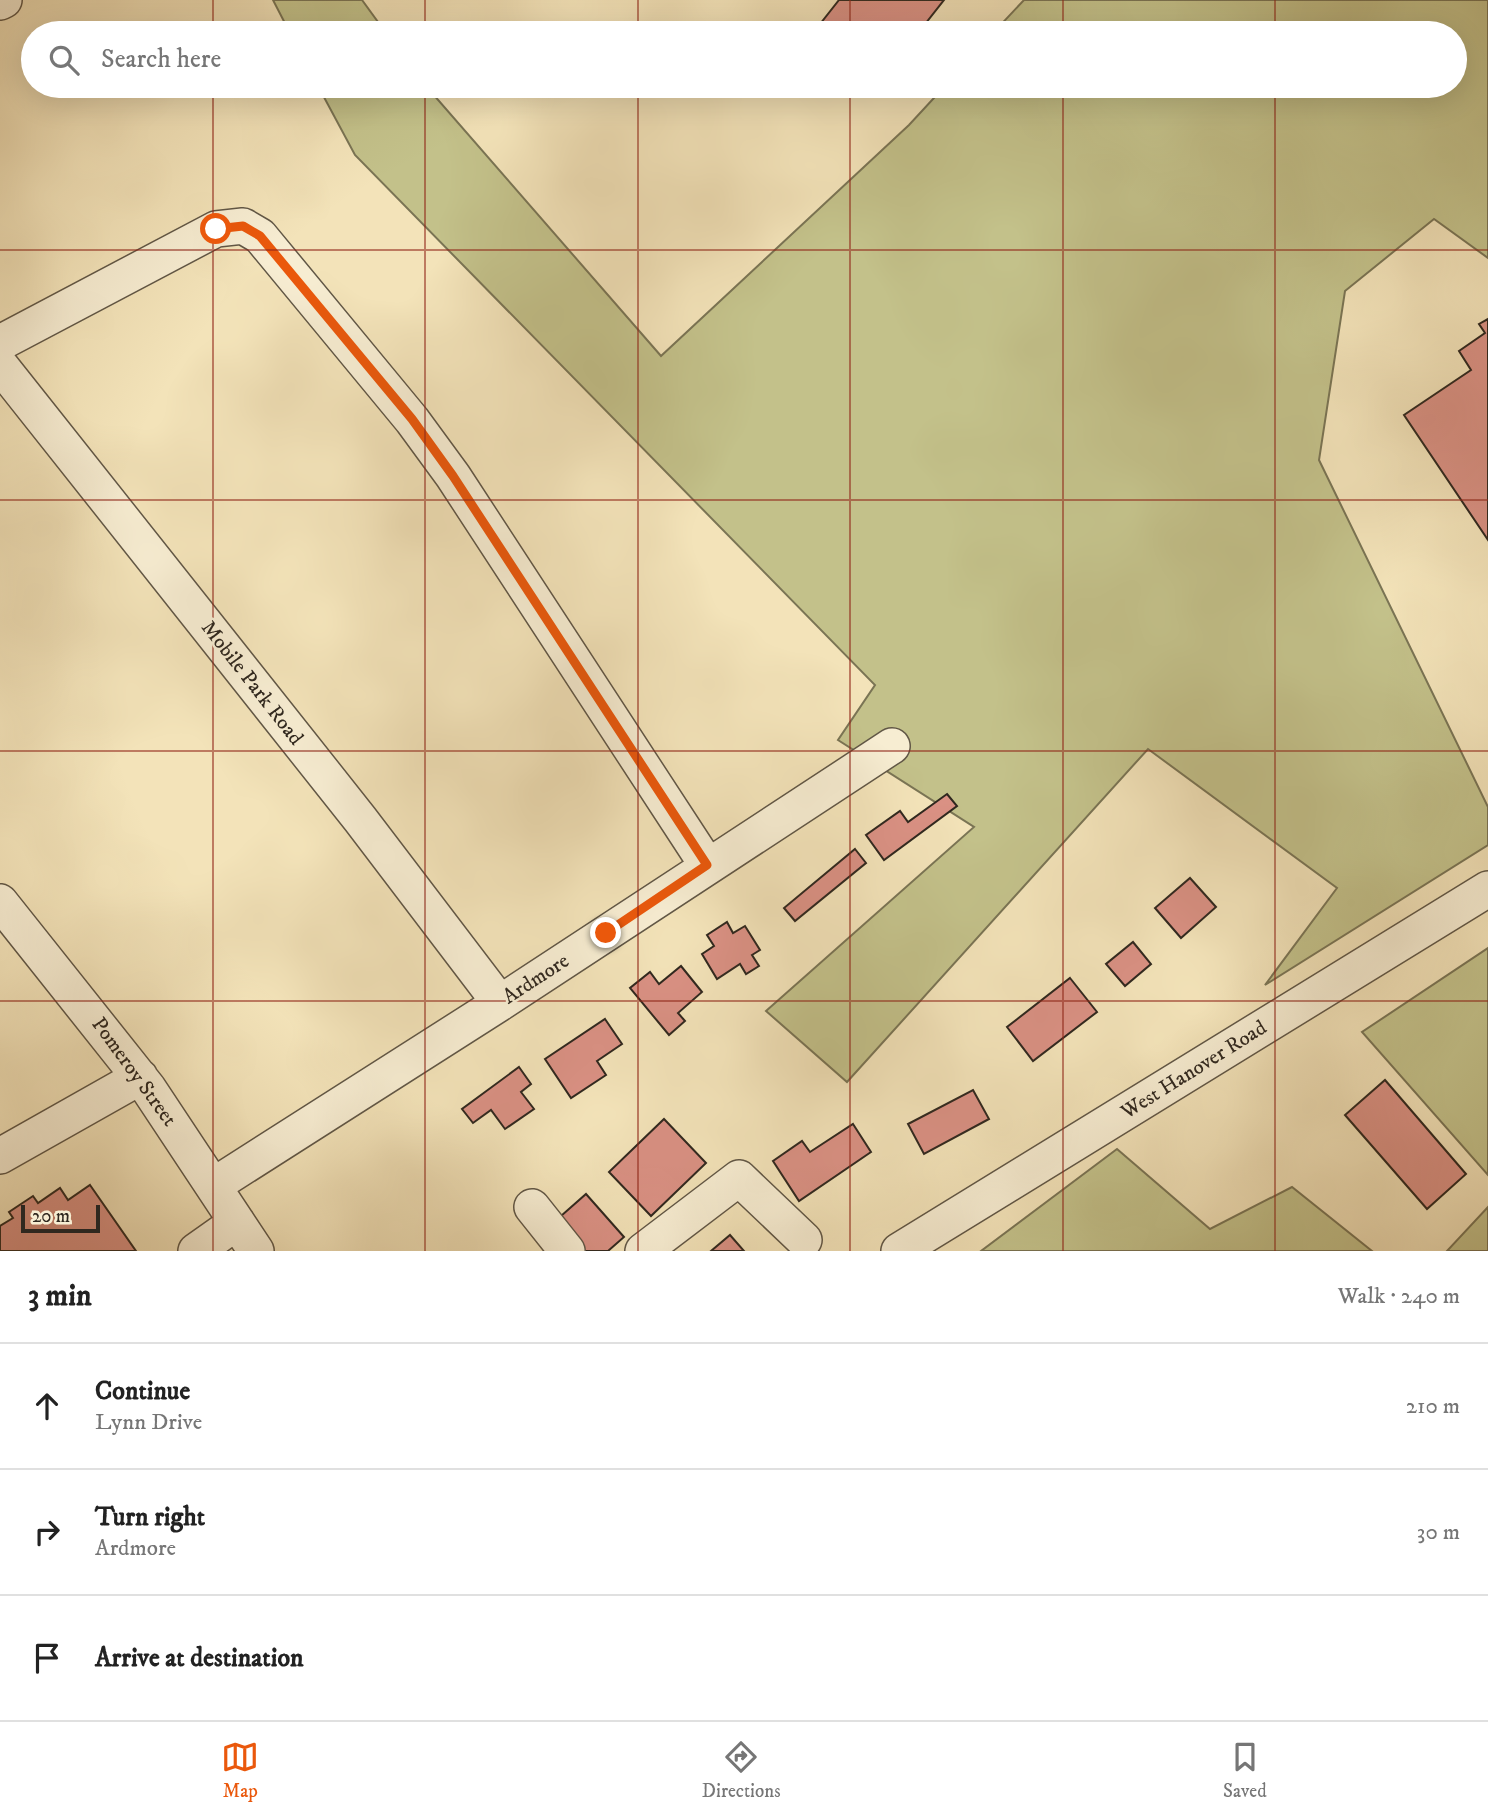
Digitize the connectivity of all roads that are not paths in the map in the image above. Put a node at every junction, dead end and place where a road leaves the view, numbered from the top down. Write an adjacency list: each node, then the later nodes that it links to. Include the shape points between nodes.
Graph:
1 (0, 343): 4 (street, via 216,229 243,226 260,236 412,419 453,476)
2 (0, 365): 7 (street, Mobile Park Road)
3 (892, 746): 4 (street, Ardmore)
4 (707, 865): 7 (street, Ardmore)
5 (1488, 889): 18 (street, West Hanover Road)
6 (0, 902): 8 (street, Pomeroy Street)
7 (500, 1003): 10 (street, Ardmore)
8 (141, 1077): 9 (street); 10 (street, Pomeroy Street)
9 (0, 1156)
10 (213, 1186): 12 (street, Pomeroy Street)
11 (532, 1207): 16 (street)
12 (237, 1222): 14 (street); 15 (street, Pomeroy Street)
13 (803, 1247): 17 (street, via 739,1178)
14 (196, 1251)
15 (256, 1251)
16 (567, 1251)
17 (643, 1251)
18 (899, 1251)

